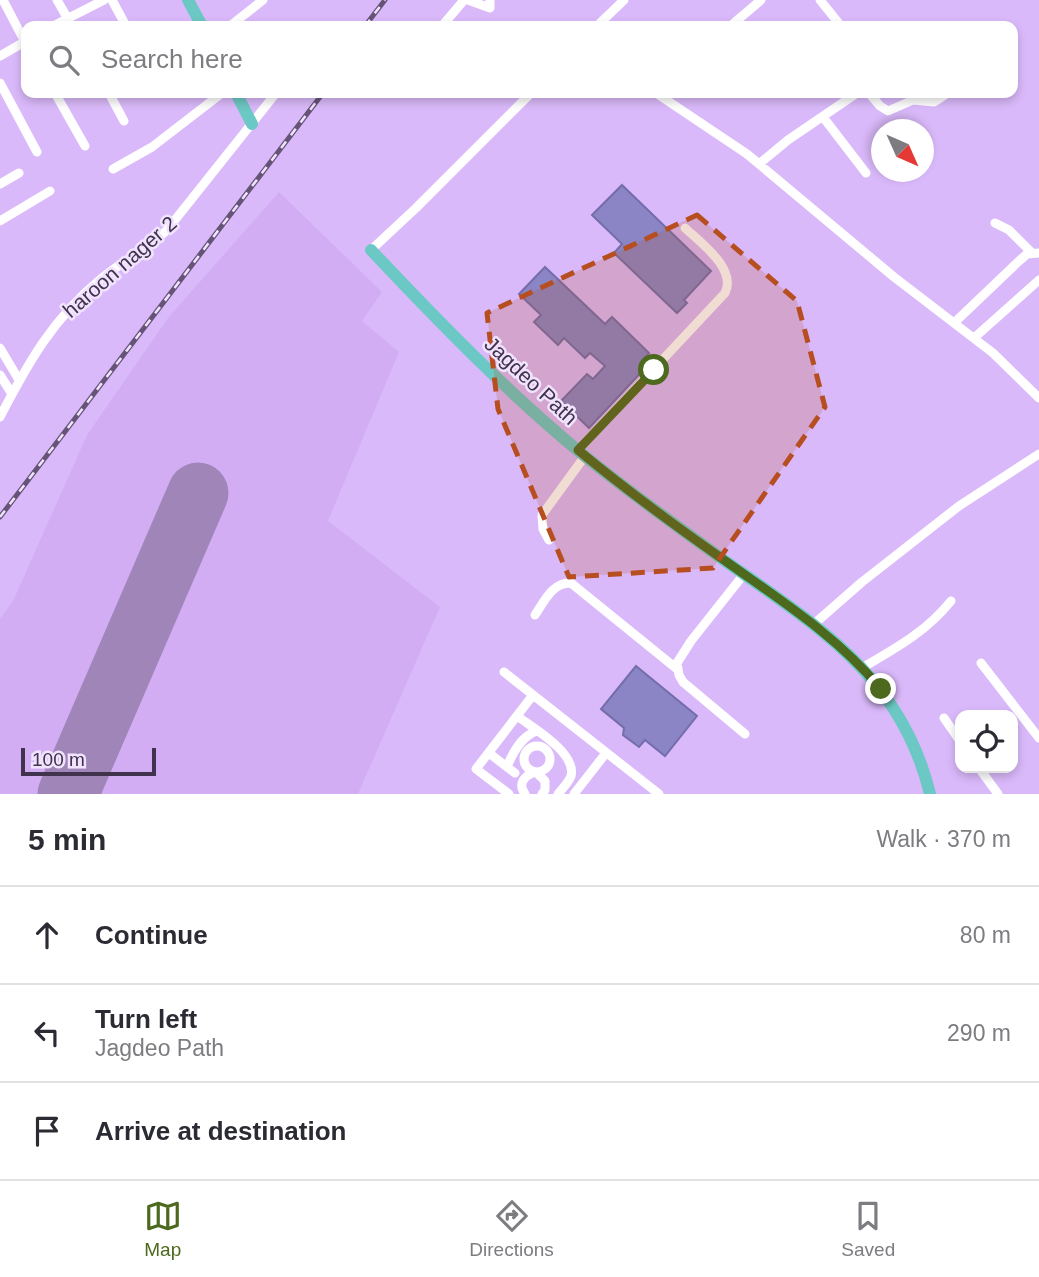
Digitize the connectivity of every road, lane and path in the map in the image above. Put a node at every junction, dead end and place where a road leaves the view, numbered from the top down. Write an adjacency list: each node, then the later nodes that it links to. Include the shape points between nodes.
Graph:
1 (3, 0): 21 (street)
2 (57, 0): 12 (street)
3 (104, 0): 13 (street)
4 (112, 0): 14 (street)
5 (188, 0): 15 (main road)
6 (263, 0): 16 (street)
7 (466, 0): 8 (street, via 490,8); 17 (street)
8 (489, 0)
9 (624, 0): 18 (street)
10 (761, 0): 19 (street)
11 (820, 0): 20 (street)
12 (68, 21)
13 (71, 21)
14 (123, 21)
15 (199, 21)
16 (236, 21)
17 (447, 21)
18 (602, 21)
19 (736, 21)
20 (837, 21)
21 (21, 33)
22 (21, 45): 23 (street)
23 (0, 56)
24 (0, 83): 39 (street)
25 (58, 98): 38 (street)
26 (112, 98): 36 (street)
27 (216, 98): 41 (street, via 152,147)
28 (239, 98): 37 (main road)
29 (272, 98): 37 (street, haroon nager 2)
30 (526, 98): 49 (street)
31 (664, 98): 40 (street)
32 (851, 98): 35 (street)
33 (873, 98): 34 (street, via 888,111 913,100 934,102)
34 (940, 98)
35 (823, 117): 40 (street); 43 (street)
36 (124, 121)
37 (252, 124): 56 (street, haroon nager 2, via 167,230 102,278 67,311)
38 (85, 146)
39 (37, 152)
40 (759, 164): 52 (street)
41 (113, 169)
42 (19, 173): 44 (street)
43 (866, 173)
44 (0, 184)
45 (50, 191): 46 (street)
46 (0, 221)
47 (995, 223): 50 (street)
48 (685, 228): 60 (street, via 722,268 729,285)
49 (371, 250): 60 (main road, Jagdeo Path, via 494,374)
50 (1036, 253): 52 (street, via 1027,254 1002,275)
51 (1039, 280): 53 (street)
52 (954, 323): 53 (street)
53 (974, 338): 58 (street)
54 (0, 348): 56 (street)
55 (0, 375): 57 (street)
56 (19, 380): 57 (street, haroon nager 2)
57 (12, 394): 59 (street, haroon nager 2)
58 (1039, 398)
59 (0, 418)
60 (582, 453): 62 (street, via 542,515); 63 (main road, Jagdeo Path)
61 (1039, 454): 66 (street, via 959,506)
62 (549, 540)
63 (744, 574): 66 (main road, Jagdeo Path); 69 (street, via 691,641)
64 (951, 601): 68 (street, via 917,635)
65 (535, 615): 69 (street, via 556,587 571,583)
66 (814, 624): 68 (main road, Jagdeo Path)
67 (981, 663): 77 (street)
68 (862, 668): 89 (main road, Jagdeo Path, via 906,727)
69 (677, 669): 75 (street, via 690,689)
70 (504, 672): 71 (street)
71 (533, 695): 72 (street); 80 (street)
72 (517, 716): 74 (street); 79 (street)
73 (944, 718): 76 (street)
74 (537, 731): 78 (street); 79 (street, via 524,737 511,770)
75 (745, 734)
76 (955, 734)
77 (1039, 738)
78 (550, 746): 81 (street, via 548,766); 81 (street, via 535,746 525,753 526,766); 86 (street, via 563,753 570,766 571,778)
79 (489, 753): 83 (street, via 477,769)
80 (606, 753): 87 (street); 88 (street)
81 (536, 772): 84 (street, via 523,779); 85 (street, via 545,781)
82 (983, 773): 90 (street)
83 (509, 794)
84 (525, 794)
85 (542, 794)
86 (558, 794)
87 (574, 794)
88 (659, 794)
89 (930, 794)
90 (998, 794)

